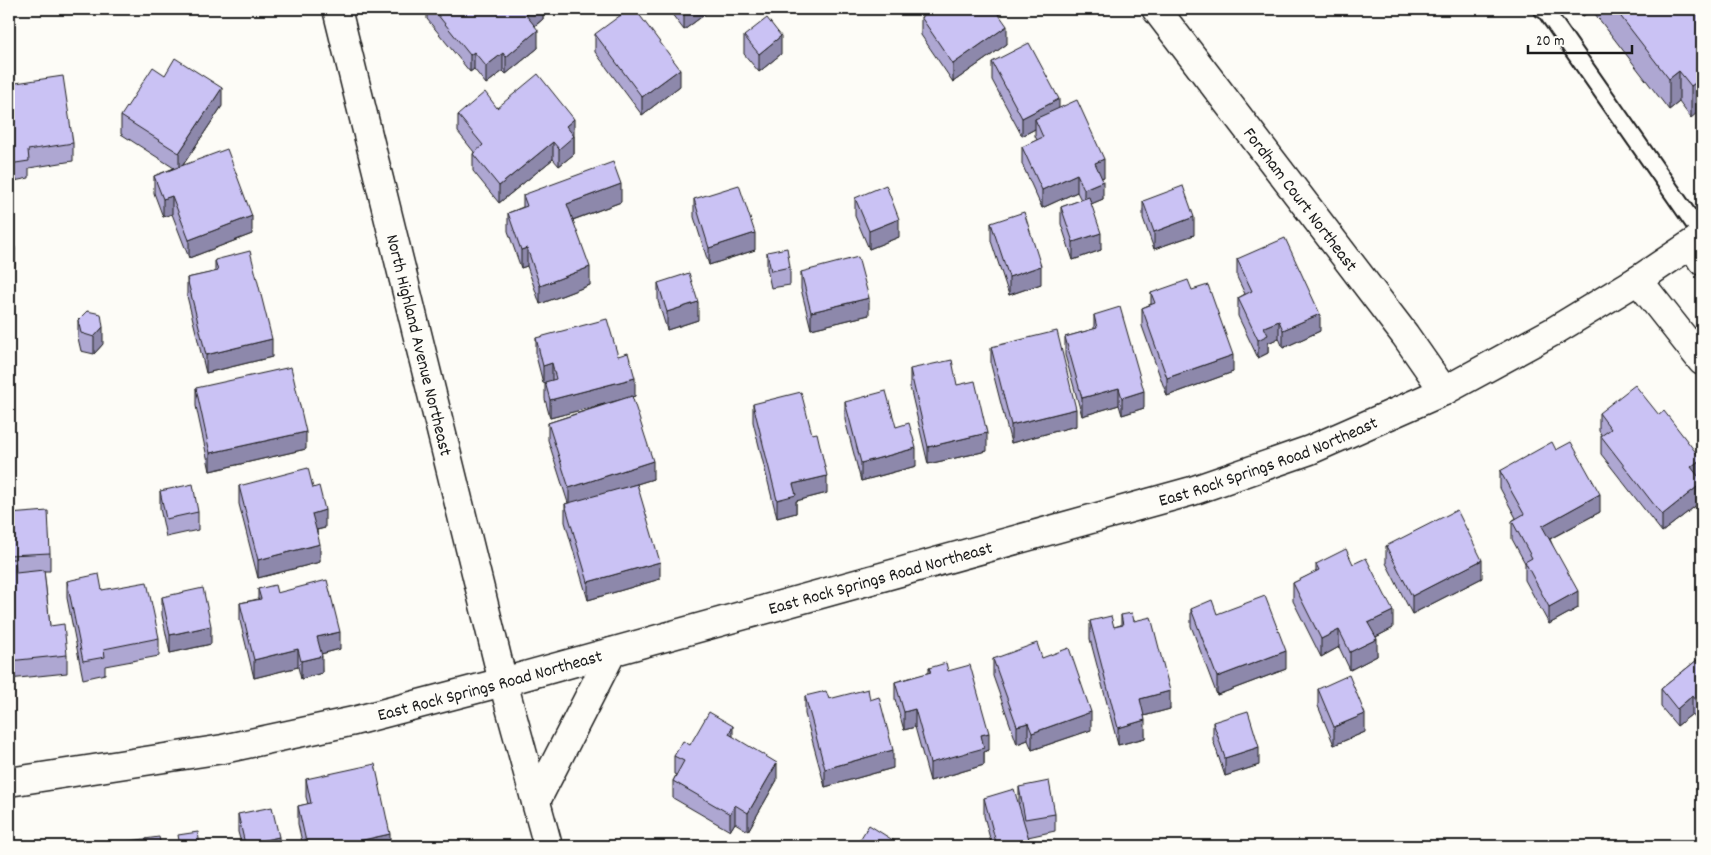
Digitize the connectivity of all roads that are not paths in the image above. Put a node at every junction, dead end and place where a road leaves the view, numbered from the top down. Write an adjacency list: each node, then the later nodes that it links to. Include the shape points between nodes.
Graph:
1 (337, 9): 9 (street, North Highland Avenue Northeast)
2 (1156, 9): 7 (street, Fordham Court Northeast, via 1405,335)
3 (1542, 9): 4 (lane)
4 (1700, 244): 5 (street, East Rock Springs Road Northeast)
5 (1638, 280): 6 (street); 7 (street, East Rock Springs Road Northeast, via 1554,331)
6 (1702, 361)
7 (1444, 391): 8 (street, East Rock Springs Road Northeast, via 1310,450 1192,491)
8 (612, 652): 9 (street, East Rock Springs Road Northeast); 11 (street)
9 (503, 682): 10 (street, East Rock Springs Road Northeast, via 354,721 232,747); 11 (street, North Highland Avenue Northeast)
10 (9, 782)
11 (536, 801): 12 (street, North Highland Avenue Northeast)
12 (548, 846)

